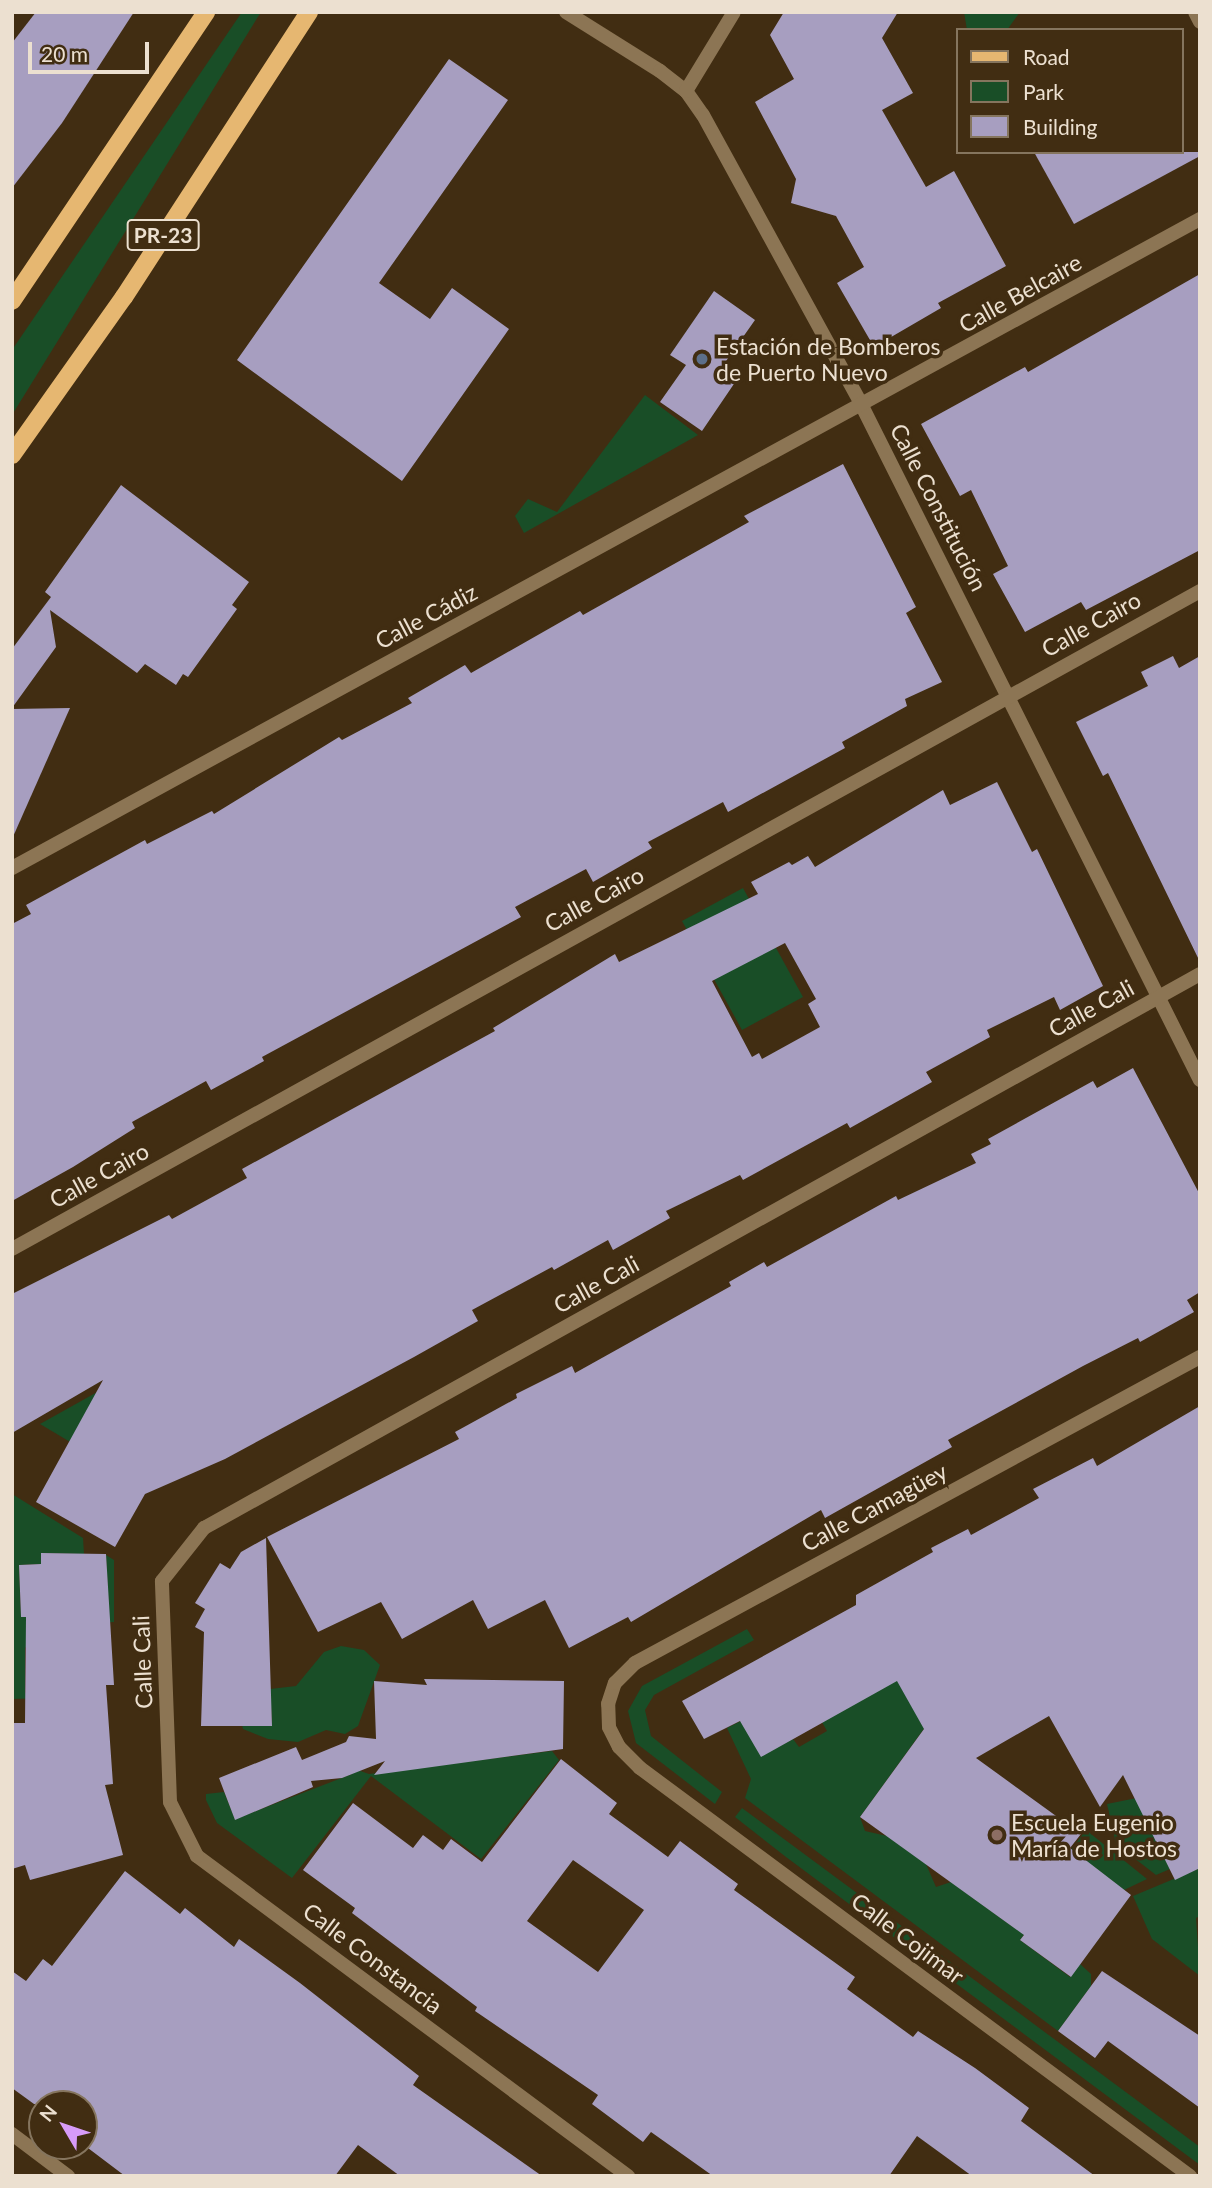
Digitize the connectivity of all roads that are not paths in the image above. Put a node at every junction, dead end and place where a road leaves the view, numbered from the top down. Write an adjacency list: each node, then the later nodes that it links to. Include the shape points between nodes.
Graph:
1 (206, 12): 9 (main road)
2 (309, 12): 11 (main road, PR-23, via 124,297)
3 (566, 12): 7 (street, Calle Constitución)
4 (734, 12): 7 (street)
5 (1195, 12): 6 (street)
6 (1200, 22)
7 (686, 91): 10 (street, Calle Constitución)
8 (1200, 219): 10 (street, Calle Belcaire)
9 (12, 301)
10 (862, 406): 13 (street, Calle Constitución); 14 (street, Calle Cádiz)
11 (12, 455)
12 (1200, 591): 13 (street, Calle Cairo)
13 (1008, 695): 16 (street, Calle Constitución); 18 (street, Calle Cairo)
14 (12, 868)
15 (1200, 974): 16 (street, Calle Cali)
16 (1158, 996): 17 (street, Calle Constitución); 21 (street, Calle Cali, via 205,1528 162,1581)
17 (1200, 1080)
18 (12, 1249)
19 (1200, 1357): 20 (street, Calle Camagüey, via 635,1663 615,1683 608,1704)
20 (609, 1727): 25 (street, Calle Cojimar, via 619,1747 640,1768)
21 (168, 1730): 24 (street, Calle Constancia, via 170,1802 197,1856)
22 (12, 2134): 23 (street)
23 (68, 2176)
24 (628, 2176)
25 (1191, 2176)

